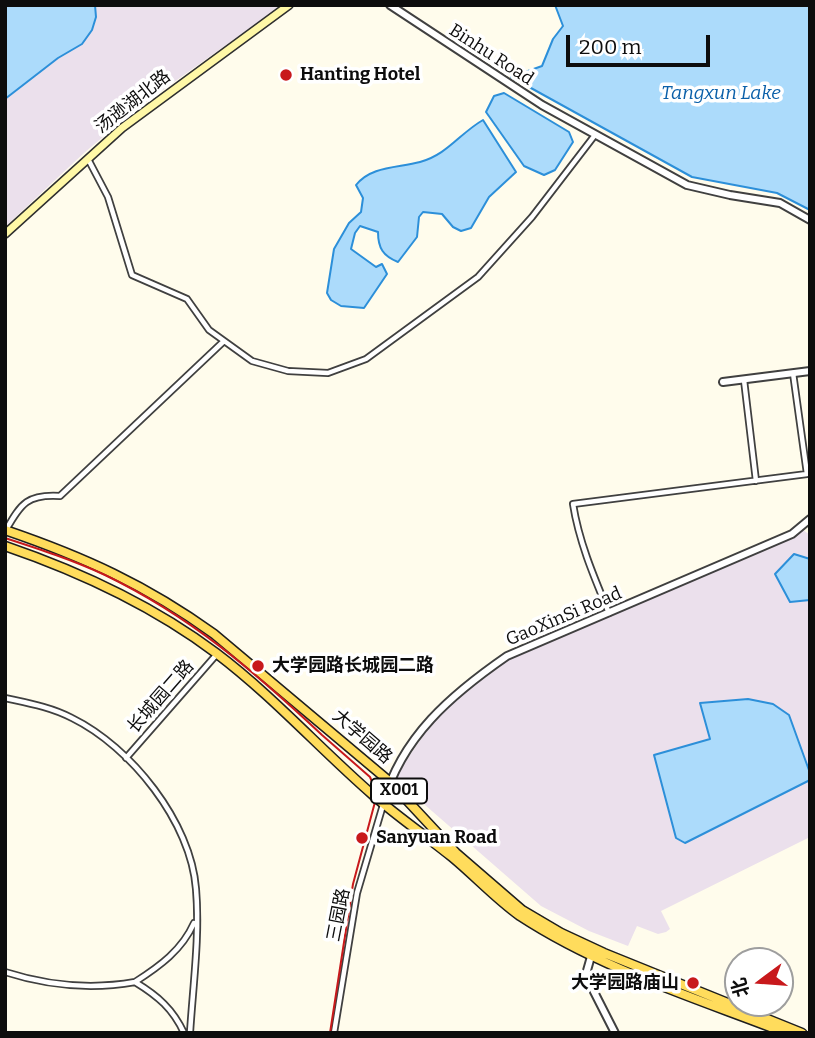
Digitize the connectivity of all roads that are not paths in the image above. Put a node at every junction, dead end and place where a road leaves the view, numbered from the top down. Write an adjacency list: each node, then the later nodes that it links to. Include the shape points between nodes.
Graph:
1 (289, 5): 4 (main road, 汤逊湖北路, via 149,106)
2 (390, 5): 3 (street)
3 (595, 135): 5 (street, via 687,185 780,203); 7 (street, via 532,217 478,277 366,359 328,373 288,371 252,361)
4 (88, 159): 6 (main road, 汤逊湖北路); 7 (street, via 108,197 132,275 187,299 209,330)
5 (810, 220)
6 (5, 234)
7 (224, 341): 14 (street, via 60,496 40,495 22,505)
8 (810, 371): 9 (street)
9 (793, 373): 10 (street); 12 (street, via 807,474)
10 (744, 380): 11 (street); 12 (street)
11 (723, 383)
12 (756, 481): 16 (street, via 573,505 591,570)
13 (810, 519): 16 (street, GaoXinSi Road, via 792,534)
14 (6, 530): 20 (main road, 大学园路 / X001, via 112,571 191,618 239,652)
15 (5, 546): 17 (main road, 大学园路 / X001, via 104,584)
16 (609, 612): 20 (street, GaoXinSi Road, via 508,656 469,682 422,726)
17 (217, 654): 19 (street, 长城园二路); 21 (main road, 大学园路 / X001)
18 (5, 698): 19 (street, via 72,718)
19 (126, 758): 22 (street, via 169,810 190,853)
20 (389, 781): 21 (street, GaoXinSi Road); 23 (main road, 大学园路 / X001, via 456,853 522,909)
21 (383, 804): 23 (main road, 大学园路 / X001, via 518,914); 28 (street, 三园路, via 357,893)
22 (196, 921): 25 (street, via 171,956); 27 (street)
23 (592, 952): 29 (street, via 586,974); 30 (main road, 大学园路 / X001); 31 (main road, 大学园路 / X001)
24 (5, 972): 25 (street, via 80,987)
25 (135, 982): 26 (street, via 176,1015)
26 (184, 1033)
27 (190, 1033)
28 (334, 1033)
29 (615, 1033)
30 (786, 1033)
31 (802, 1033)

